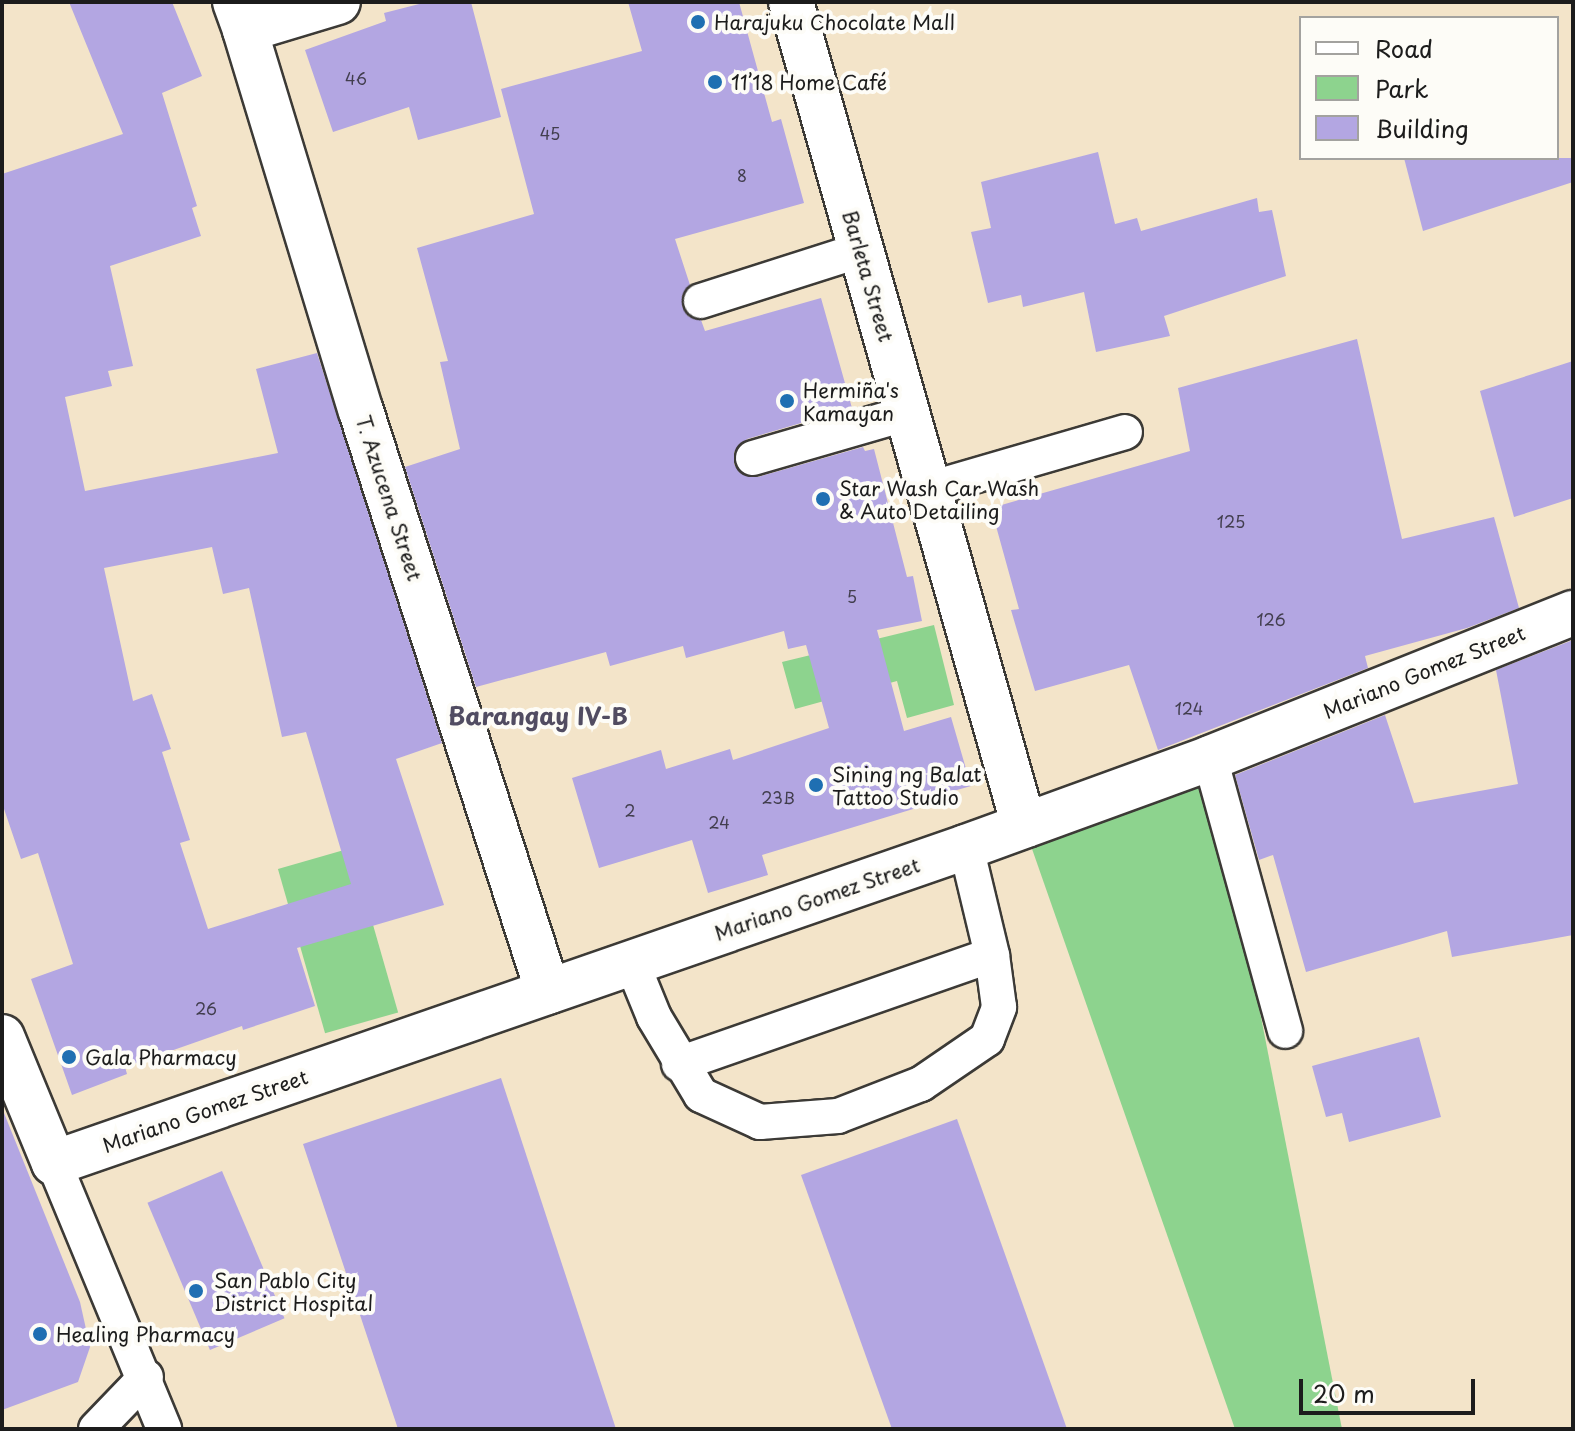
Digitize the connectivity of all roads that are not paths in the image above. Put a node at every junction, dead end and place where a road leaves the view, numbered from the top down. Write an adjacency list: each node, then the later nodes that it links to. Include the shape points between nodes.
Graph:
1 (338, 2): 3 (street)
2 (791, 2): 4 (street, Barleta Street)
3 (240, 16): 16 (street, T. Azucena Street)
4 (861, 250): 5 (lane); 6 (street, Barleta Street)
5 (701, 301)
6 (908, 413): 8 (lane); 9 (street, Barleta Street)
7 (1125, 432): 9 (lane)
8 (753, 458)
9 (929, 489): 12 (street, Barleta Street)
10 (1573, 613): 11 (street, Mariano Gomez Street)
11 (1210, 758): 12 (street, Mariano Gomez Street); 17 (lane)
12 (1024, 826): 13 (street, Mariano Gomez Street)
13 (966, 847): 14 (lane); 15 (street, Mariano Gomez Street)
14 (992, 955): 19 (lane); 19 (lane, via 999,1007 987,1039 921,1084 838,1116 760,1122 701,1095)
15 (632, 963): 16 (street, Mariano Gomez Street); 19 (lane)
16 (548, 992): 20 (street, Mariano Gomez Street)
17 (1285, 1031)
18 (2, 1037): 20 (street)
19 (679, 1064)
20 (54, 1163): 21 (lane)
21 (146, 1377): 22 (lane); 23 (lane)
22 (96, 1429)
23 (164, 1429)

